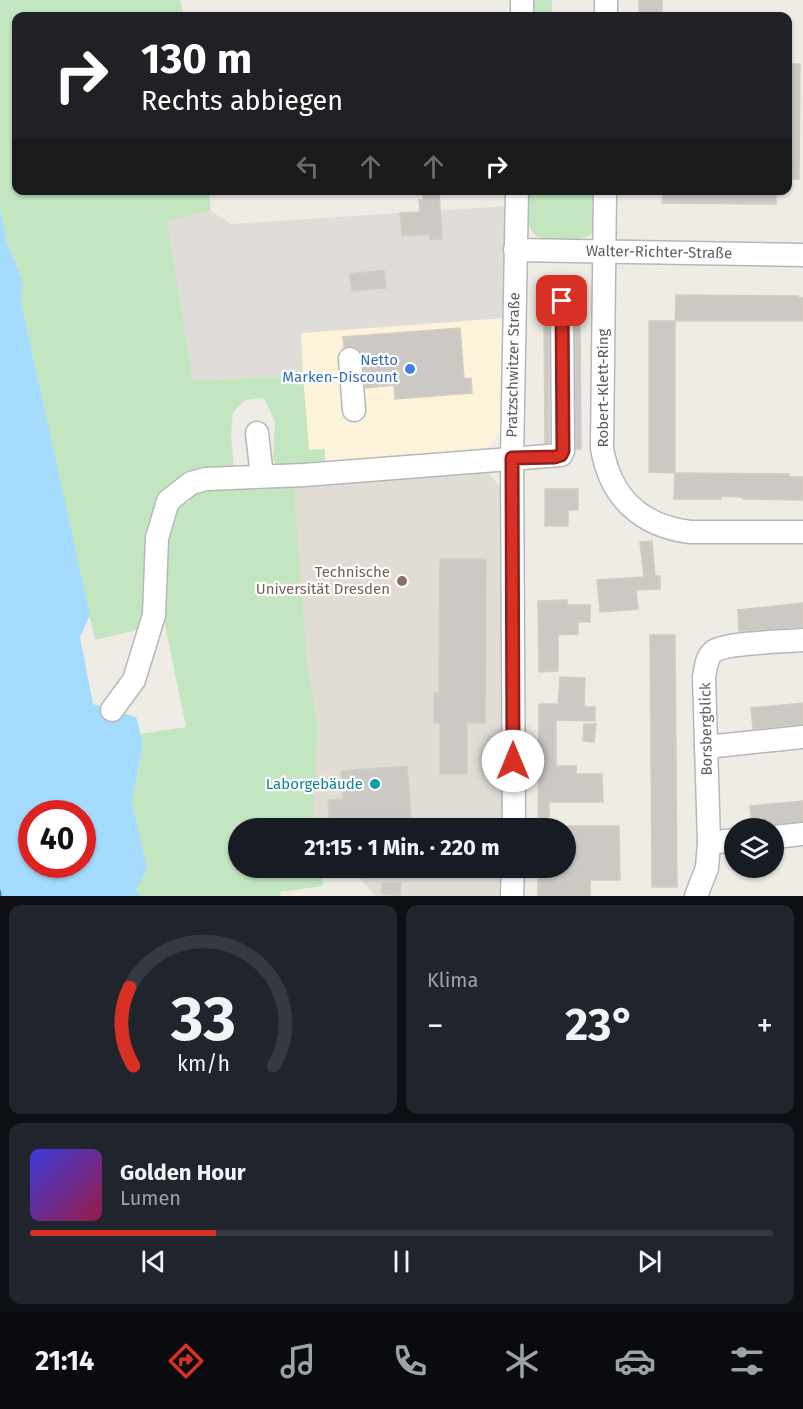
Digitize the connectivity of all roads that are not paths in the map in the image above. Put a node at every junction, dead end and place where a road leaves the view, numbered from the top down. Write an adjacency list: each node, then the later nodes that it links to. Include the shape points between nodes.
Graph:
1 (517, 195): 3 (street, Pratzschwitzer Straße)
2 (605, 195): 4 (street, Robert-Klett-Ring)
3 (514, 250): 4 (street, Walter-Richter-Straße); 10 (street, Pratzschwitzer Straße)
4 (604, 252): 5 (street, Walter-Richter-Straße); 12 (street, Robert-Klett-Ring, via 602,448 604,462 619,493 645,518 671,529)
5 (803, 255)
6 (562, 301): 10 (street, via 563,451 555,457)
7 (350, 359): 8 (street)
8 (354, 410)
9 (257, 433): 11 (street)
10 (512, 458): 11 (street); 17 (street, Pratzschwitzer Straße)
11 (262, 476): 14 (street, via 206,479 191,483 168,501 157,538 154,615 134,680)
12 (803, 532)
13 (803, 640): 16 (street, Borsbergblick, via 729,646 714,652 704,677)
14 (112, 710)
15 (803, 737): 16 (street)
16 (706, 747): 21 (street, Borsbergblick)
17 (514, 818)
18 (803, 834): 19 (street)
19 (784, 836)
20 (724, 841): 21 (street)
21 (709, 843): 24 (street, Borsbergblick, via 707,868)
22 (513, 878): 23 (street)
23 (513, 896)
24 (696, 896)

